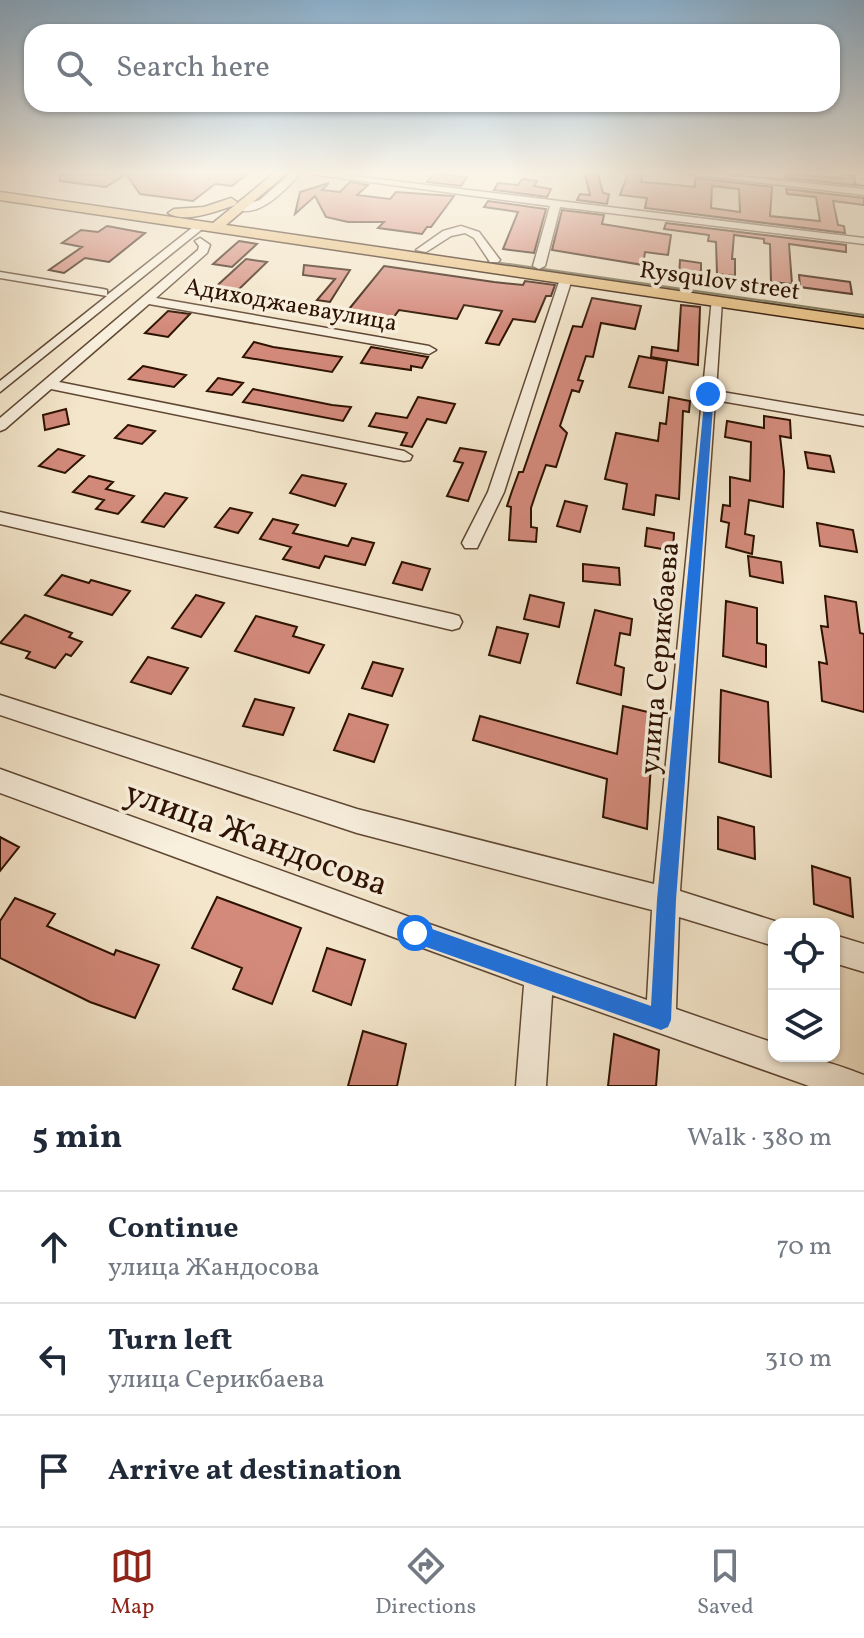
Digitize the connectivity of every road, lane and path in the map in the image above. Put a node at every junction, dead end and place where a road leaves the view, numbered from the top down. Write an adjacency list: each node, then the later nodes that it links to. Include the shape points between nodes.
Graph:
1 (188, 225): 6 (main road, Rysqulov street)
2 (199, 225): 6 (main road, Rysqulov street)
3 (210, 225): 6 (main road)
4 (550, 225): 10 (street)
5 (732, 225): 7 (street)
6 (206, 228): 8 (main road, Rysqulov street); 13 (street, via 168,242); 14 (street, via 203,251); 21 (street); 23 (street)
7 (864, 241)
8 (412, 251): 9 (main road, Rysqulov street); 9 (street, via 461,230 475,234)
9 (483, 261): 10 (main road, Rysqulov street); 12 (main road, Rysqulov street)
10 (539, 266): 16 (main road, Rysqulov street)
11 (0, 275): 13 (street)
12 (566, 279): 15 (main road, Rysqulov street); 28 (street, via 496,492)
13 (103, 293): 19 (street)
14 (146, 300): 18 (street, Адиходжаеваулица); 20 (street)
15 (716, 301): 17 (main road, Rysqulov street); 22 (street, улица Серикбаева)
16 (864, 309)
17 (864, 323)
18 (429, 350)
19 (0, 377)
20 (46, 384): 25 (street); 26 (street)
21 (0, 388)
22 (708, 394): 24 (street); 32 (street, улица Серикбаева)
23 (0, 410)
24 (864, 421)
25 (0, 426)
26 (404, 456)
27 (0, 518): 29 (street)
28 (471, 543)
29 (452, 622)
30 (0, 705): 32 (street, via 357,821)
31 (0, 781): 36 (street, улица Жандосова)
32 (666, 900): 33 (street); 37 (street, улица Серикбаева)
33 (768, 930)
34 (840, 951): 35 (street)
35 (864, 958)
36 (539, 977): 37 (street, улица Жандосова); 38 (street)
37 (661, 1020): 39 (street, улица Жандосова)
38 (531, 1086)
39 (853, 1086)

